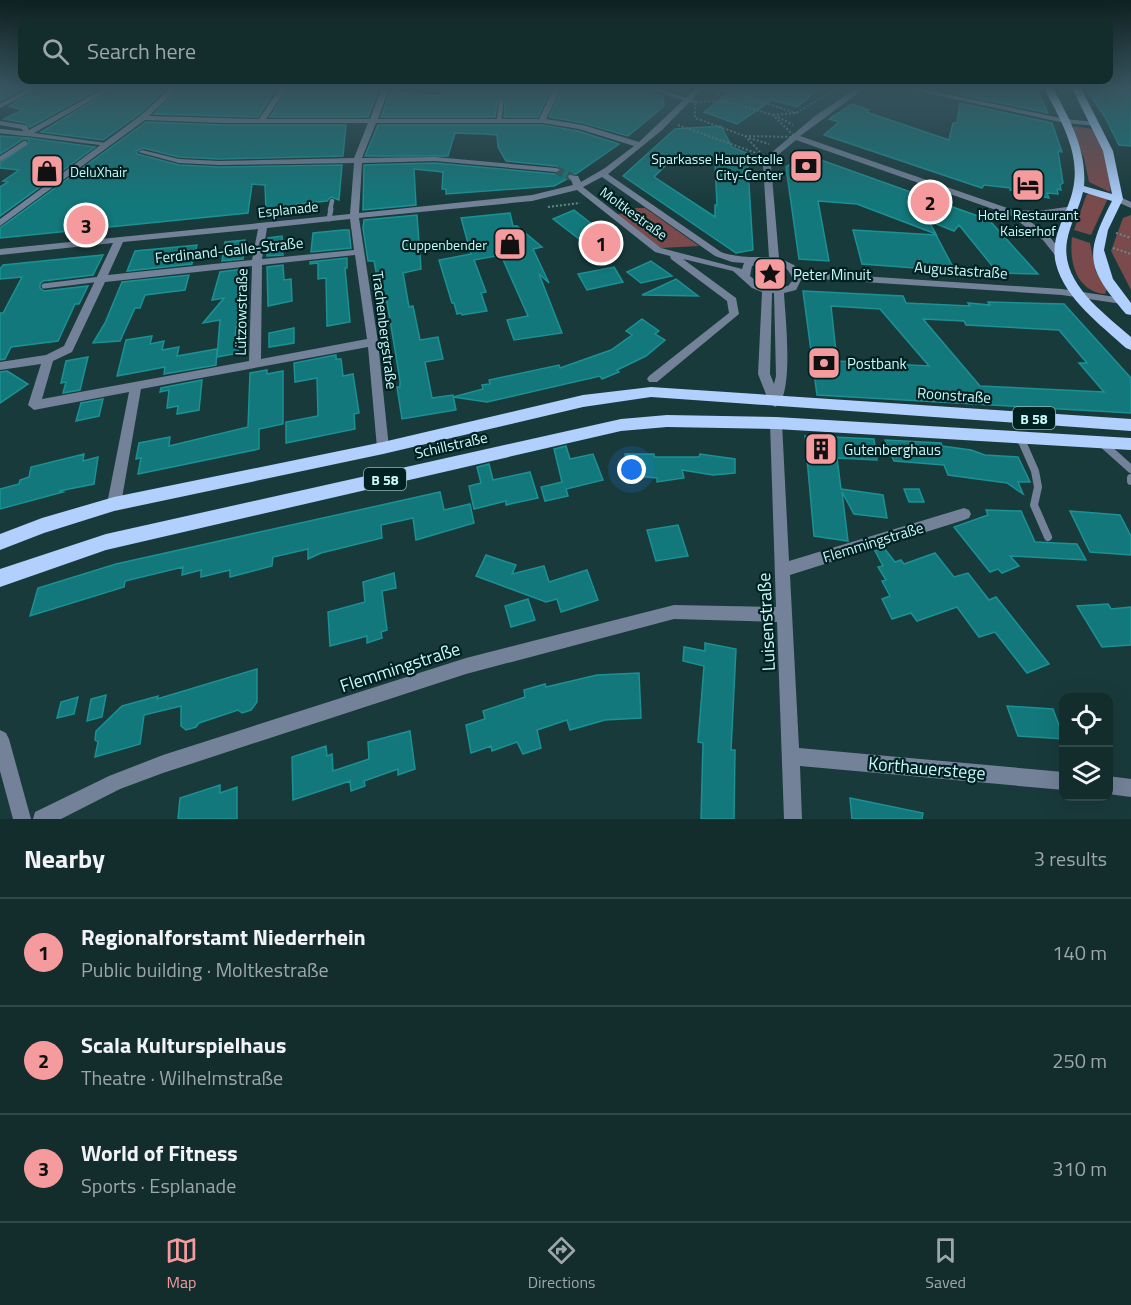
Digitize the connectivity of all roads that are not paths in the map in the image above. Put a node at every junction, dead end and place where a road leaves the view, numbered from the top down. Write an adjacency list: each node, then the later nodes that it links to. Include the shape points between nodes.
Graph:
1 (20, 126): 11 (street, via 25,127)
2 (41, 126): 11 (street)
3 (132, 126): 14 (street)
4 (371, 126): 18 (street, Trachenbergstraße)
5 (570, 126): 15 (street)
6 (660, 126): 15 (street, Esplanade)
7 (808, 126): 12 (street)
8 (1067, 126): 23 (main road, via 1080,165)
9 (1097, 126): 24 (main road, via 1108,151)
10 (0, 131): 11 (lane)
11 (27, 134): 14 (street)
12 (795, 137): 28 (street); 38 (street, via 769,158 767,165)
13 (25, 143): 17 (lane)
14 (106, 145): 31 (street)
15 (639, 145): 20 (street, Esplanade)
16 (142, 152): 18 (street, via 179,161 219,164)
17 (0, 159)
18 (358, 159): 19 (street, via 435,159); 29 (street, Trachenbergstraße)
19 (556, 170)
20 (601, 173): 22 (street, Esplanade); 39 (street, Moltkestraße, via 718,254)
21 (572, 177): 22 (street)
22 (578, 187): 29 (street, Esplanade, via 532,198); 36 (street, Moltkestraße, via 658,250)
23 (1079, 188): 24 (main road); 27 (main road)
24 (1118, 199): 26 (street); 48 (main road, via 1099,241 1099,257 1106,276)
25 (332, 201): 30 (lane)
26 (1131, 205)
27 (1071, 208): 28 (street, via 1046,214); 37 (main road)
28 (1012, 213): 37 (street, via 1046,238)
29 (354, 216): 30 (street, Esplanade); 35 (street, Trachenbergstraße)
30 (329, 219): 32 (street, Esplanade)
31 (0, 223)
32 (263, 225): 33 (street, Esplanade); 40 (street, Lützowstraße)
33 (120, 239): 34 (street, Esplanade); 43 (street)
34 (0, 252)
35 (359, 252): 40 (street, Ferdinand-Galle-Straße); 49 (street, Trachenbergstraße)
36 (669, 253): 42 (street, Moltkestraße, via 725,265); 54 (street, via 732,300 734,314)
37 (1060, 257): 47 (main road)
38 (774, 260): 39 (street); 41 (street, via 789,266)
39 (754, 261): 42 (street, via 748,264)
40 (257, 262): 43 (street, Ferdinand-Galle-Straße); 52 (street, Lützowstraße)
41 (797, 275): 46 (street, via 792,288); 47 (street, Augustastraße)
42 (746, 276): 45 (street)
43 (101, 279): 44 (lane); 51 (street, via 68,349)
44 (44, 286)
45 (767, 290): 46 (street); 56 (street, via 764,374)
46 (779, 291): 56 (street, via 782,376)
47 (1078, 293): 48 (street, Augustastraße); 50 (main road)
48 (1126, 306)
49 (373, 342): 52 (street, Lützowstraße); 62 (street, Trachenbergstraße)
50 (1131, 345)
51 (48, 359): 53 (street); 55 (street, Lützowstraße, via 34,405)
52 (255, 364): 55 (street, Lützowstraße)
53 (0, 366)
54 (653, 380)
55 (136, 386): 64 (street)
56 (775, 402): 57 (main road); 58 (main road, Roonstraße / B 58); 62 (main road, Schillstraße / B 58, via 651,392 583,401)
57 (776, 423): 59 (main road, B 58); 68 (street, Luisenstraße); 69 (main road, Schillstraße / B 58, via 667,421 621,425 106,542)
58 (1131, 424)
59 (1020, 437): 60 (main road, B 58); 66 (lane, via 1039,479 1040,494 1034,505)
60 (1101, 442): 61 (main road, B 58); 63 (lane)
61 (1131, 444)
62 (383, 448): 64 (main road, Schillstraße / B 58)
63 (1131, 469)
64 (114, 504): 67 (main road, Schillstraße / B 58)
65 (964, 514): 68 (street, Flemmingstraße)
66 (1048, 537)
67 (0, 542)
68 (783, 570): 70 (street, Luisenstraße)
69 (0, 578)
70 (785, 615): 72 (street, Luisenstraße); 77 (street, Flemmingstraße, via 674,612 466,666 163,764 115,782)
71 (0, 739): 76 (street)
72 (791, 756): 73 (street, Korthauerstege); 78 (street, Luisenstraße)
73 (1059, 781)
74 (1113, 786): 75 (street)
75 (1131, 788)
76 (22, 819)
77 (42, 819)
78 (793, 819)

